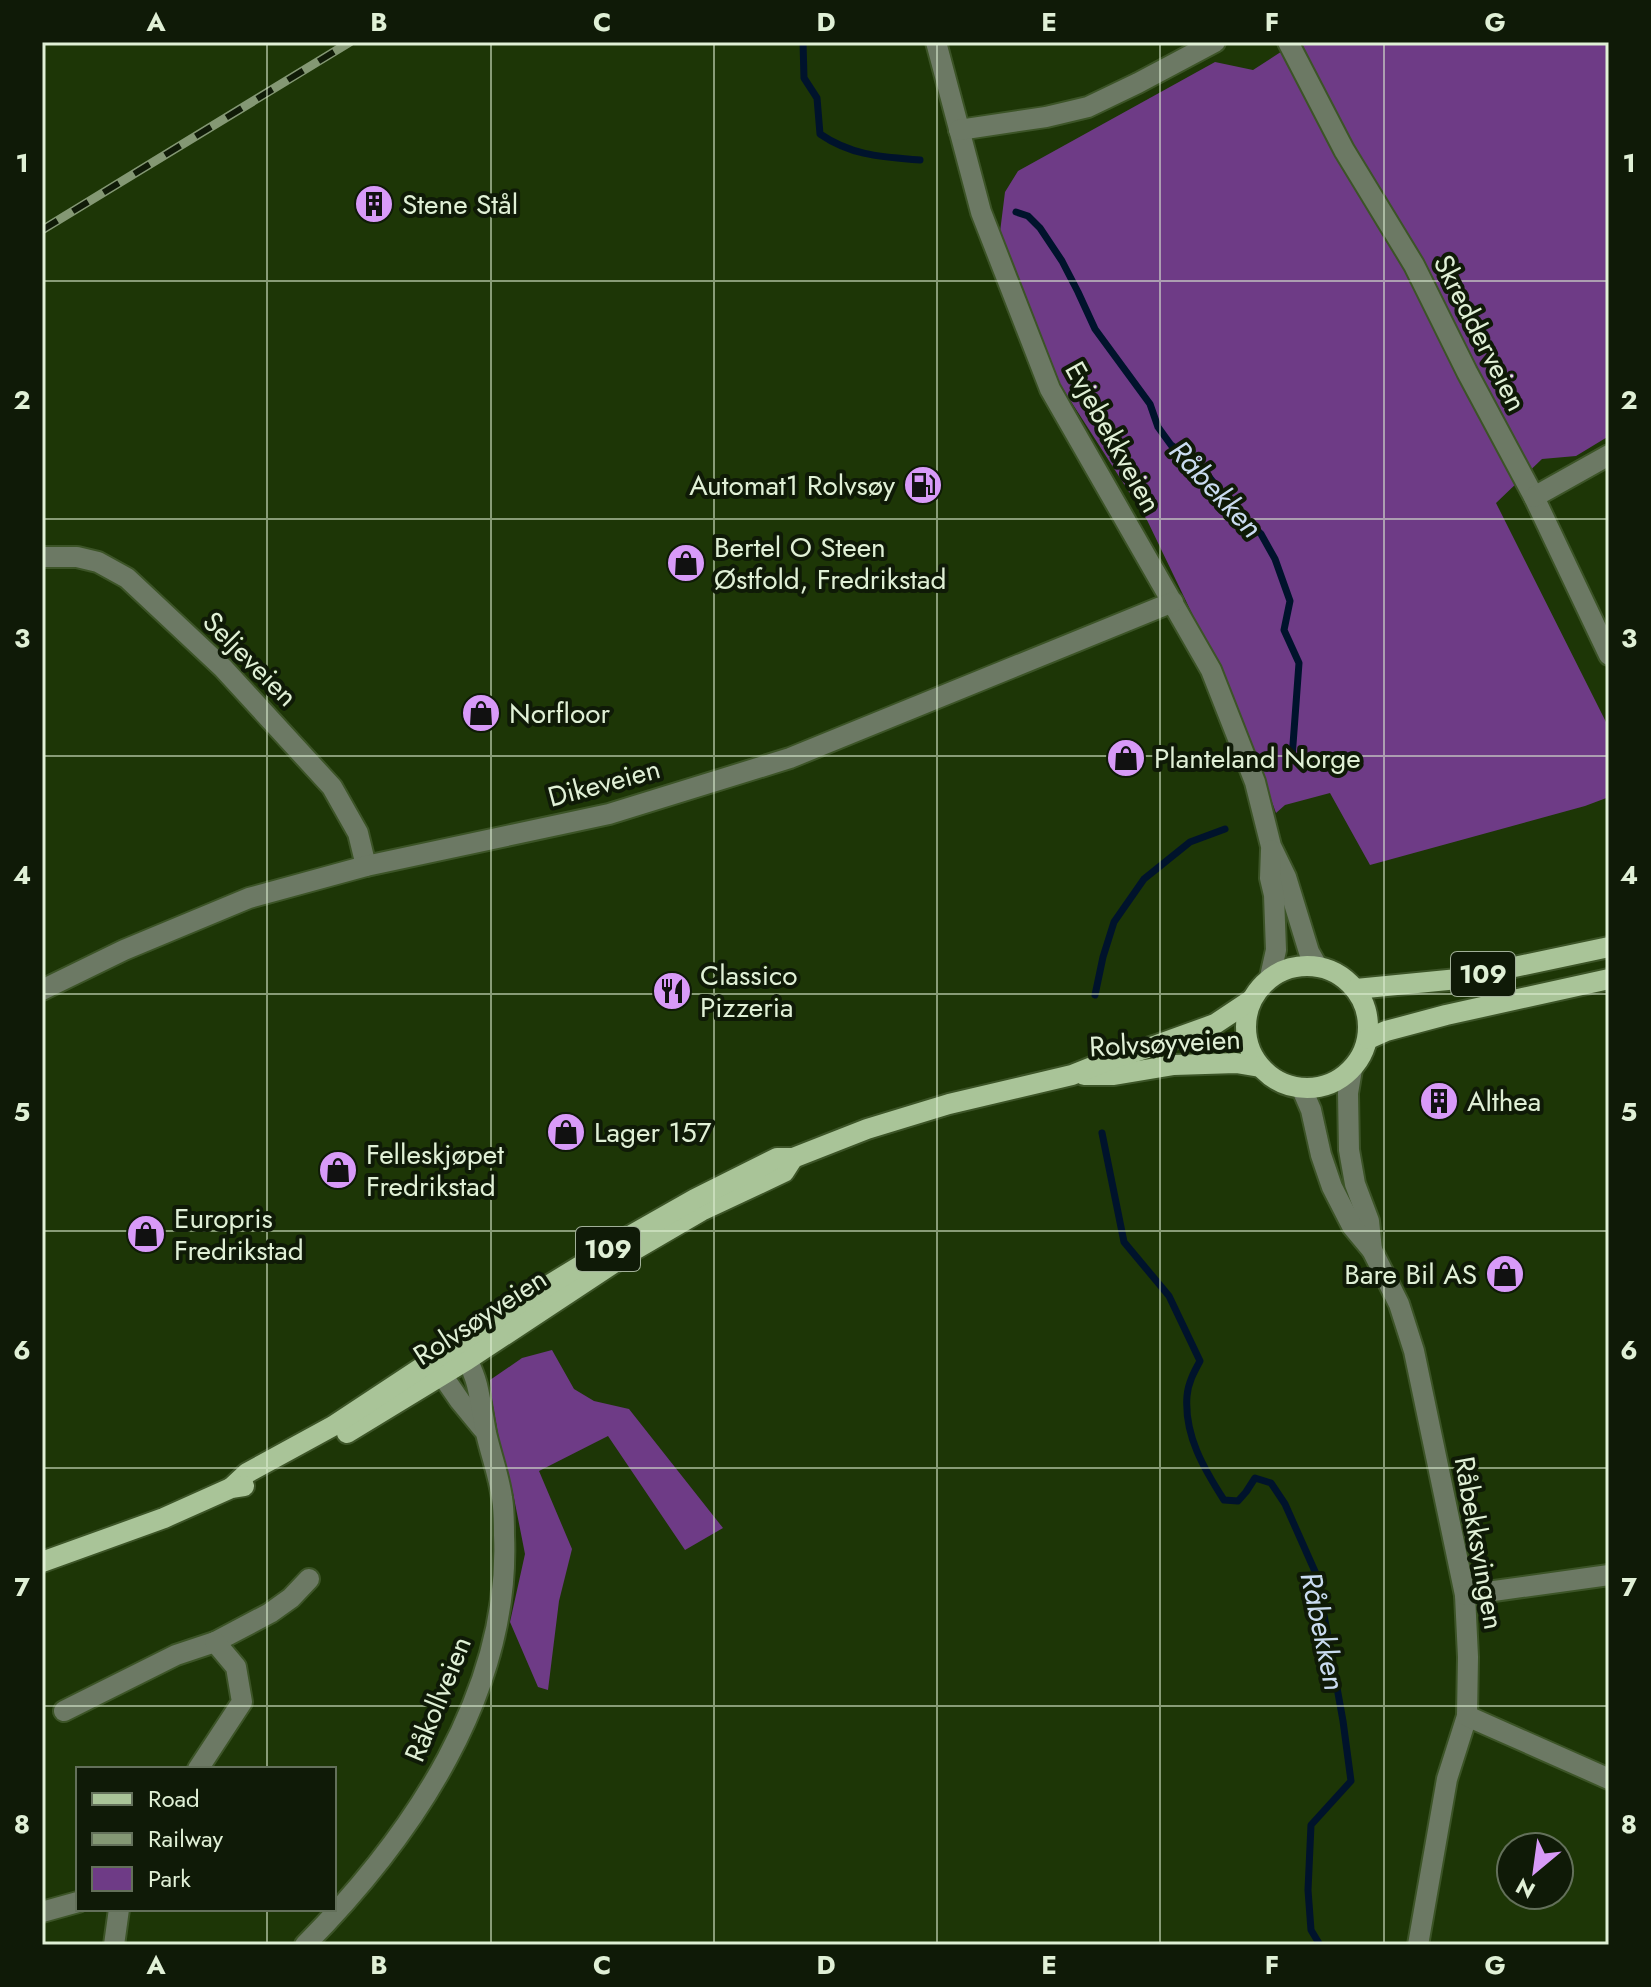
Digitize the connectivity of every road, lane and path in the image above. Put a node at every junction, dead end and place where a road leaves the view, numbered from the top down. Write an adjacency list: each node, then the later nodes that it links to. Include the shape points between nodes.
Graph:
1 (936, 42): 4 (street, Evjebekkveien)
2 (1215, 42): 4 (street, via 1088,107)
3 (1288, 42): 6 (street, Skredderveien, via 1344,150 1414,265)
4 (959, 130): 8 (street, Evjebekkveien, via 981,212 1050,389)
5 (1609, 455): 6 (street)
6 (1534, 497): 9 (street, Skredderveien)
7 (42, 557): 11 (street, Seljeveien, via 98,562 127,578 223,668 332,787 358,833)
8 (1173, 602): 10 (street, Evjebekkveien, via 1211,670 1255,782); 11 (street, Dikeveien, via 790,758 609,814)
9 (1609, 655)
10 (1271, 846): 13 (street, Evjebekkveien); 14 (street, Evjebekkveien, via 1276,950)
11 (366, 866): 17 (street, Dikeveien, via 249,898)
12 (1609, 947): 16 (main road, 109, via 1458,979)
13 (1317, 966): 14 (main road, via 1293,967); 16 (main road, via 1339,974)
14 (1270, 977): 18 (main road, 109)
15 (1609, 979): 19 (main road, 109, via 1446,1015)
16 (1356, 989): 19 (main road, via 1367,1012)
17 (42, 990)
18 (1251, 1000): 20 (main road, via 1248,1047); 22 (main road, Rolvsøyveien / 109, via 1215,1024)
19 (1368, 1039): 21 (main road)
20 (1260, 1067): 22 (main road, Rolvsøyveien / 109, via 1174,1065 1114,1075); 23 (main road, 109, via 1279,1082)
21 (1352, 1069): 23 (main road, via 1329,1085); 24 (street, Råbekksvingen, via 1349,1150)
22 (1072, 1075): 25 (main road, Rolvsøyveien / 109, via 949,1104 793,1158 777,1158 621,1241)
23 (1302, 1089): 24 (street, Råbekksvingen, via 1332,1187 1352,1226)
24 (1372, 1250): 31 (street, Råbekksvingen, via 1399,1304 1414,1351)
25 (463, 1351): 26 (main road, Rolvsøyveien / 109); 27 (street, Råkollveien, via 477,1383)
26 (437, 1368): 27 (street, Råkollveien); 28 (main road, Rolvsøyveien / 109, via 247,1473 231,1488 164,1518)
27 (486, 1432): 41 (street, Råkollveien, via 503,1500 505,1556 502,1604 487,1666 432,1787 340,1910)
28 (44, 1556)
29 (1609, 1575): 31 (street)
30 (309, 1579): 32 (street, via 270,1613)
31 (1465, 1595): 34 (street, Råbekksvingen)
32 (215, 1642): 33 (street, via 176,1655); 35 (street, via 236,1667 242,1702)
33 (64, 1711)
34 (1467, 1716): 36 (street); 42 (street, Råbekksvingen, via 1447,1779)
35 (199, 1767)
36 (1609, 1779)
37 (76, 1903): 39 (street)
38 (119, 1911): 40 (street)
39 (42, 1912)
40 (114, 1945)
41 (305, 1945)
42 (1418, 1945)

